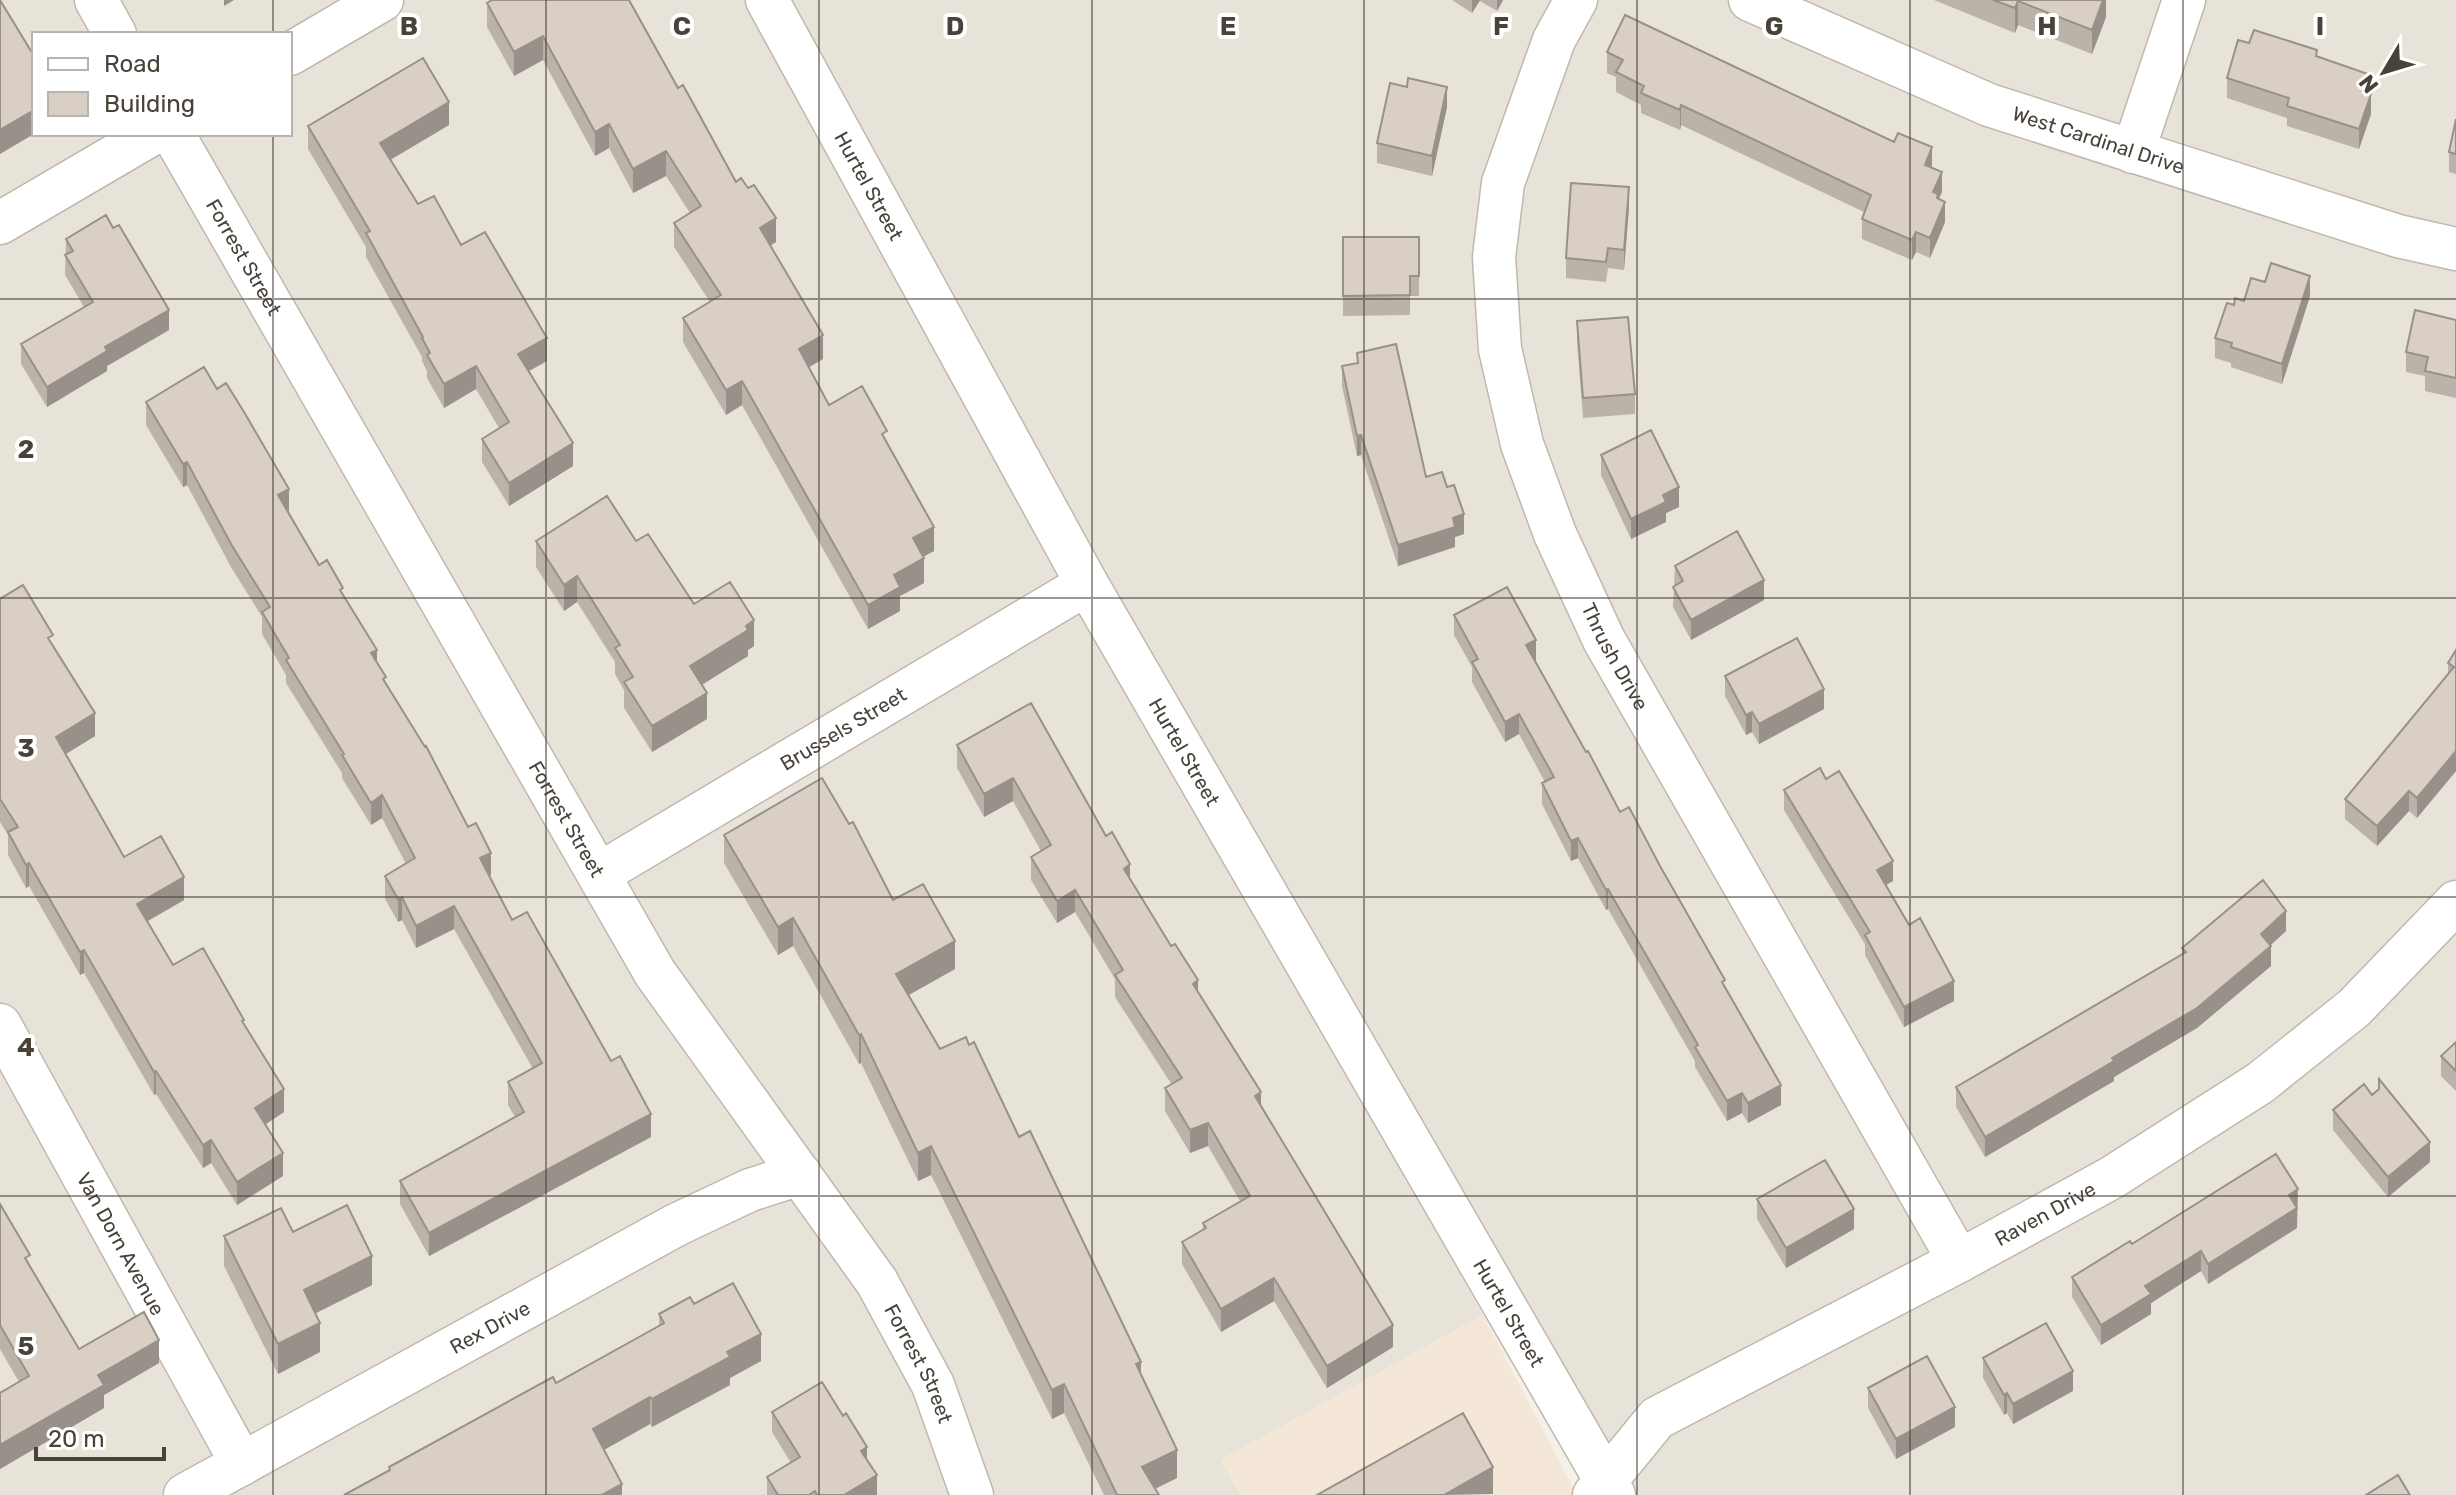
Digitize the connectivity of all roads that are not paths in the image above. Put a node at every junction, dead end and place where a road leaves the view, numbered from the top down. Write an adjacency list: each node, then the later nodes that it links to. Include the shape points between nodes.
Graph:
1 (96, 0): 7 (street)
2 (382, 0): 8 (street)
3 (767, 0): 14 (street, Hurtel Street)
4 (1576, 0): 19 (street, Thrush Drive, via 1554,40 1503,183 1499,212 1494,257 1500,349 1522,444 1555,534 1604,640)
5 (1750, 0): 11 (street, West Cardinal Drive, via 1989,105)
6 (2184, 0): 11 (street)
7 (114, 32)
8 (292, 53)
9 (149, 136): 12 (street)
10 (174, 136): 15 (street, Forrest Street)
11 (2133, 152): 13 (street, West Cardinal Drive, via 2398,236)
12 (0, 223)
13 (2456, 249)
14 (1087, 584): 15 (street, Brussels Street); 21 (street, Hurtel Street)
15 (599, 874): 18 (street, Forrest Street, via 655,973)
16 (2456, 902): 19 (street, Raven Drive, via 2354,1008 2260,1083 2111,1178)
17 (0, 1025): 20 (street, Van Dorn Avenue)
18 (800, 1174): 20 (street, Rex Drive, via 750,1190 676,1225); 23 (street, Forrest Street, via 877,1282 933,1385)
19 (1959, 1261): 21 (street, Raven Drive, via 1657,1418)
20 (242, 1464): 22 (street, Rex Drive)
21 (1605, 1490)
22 (185, 1495)
23 (972, 1495)

